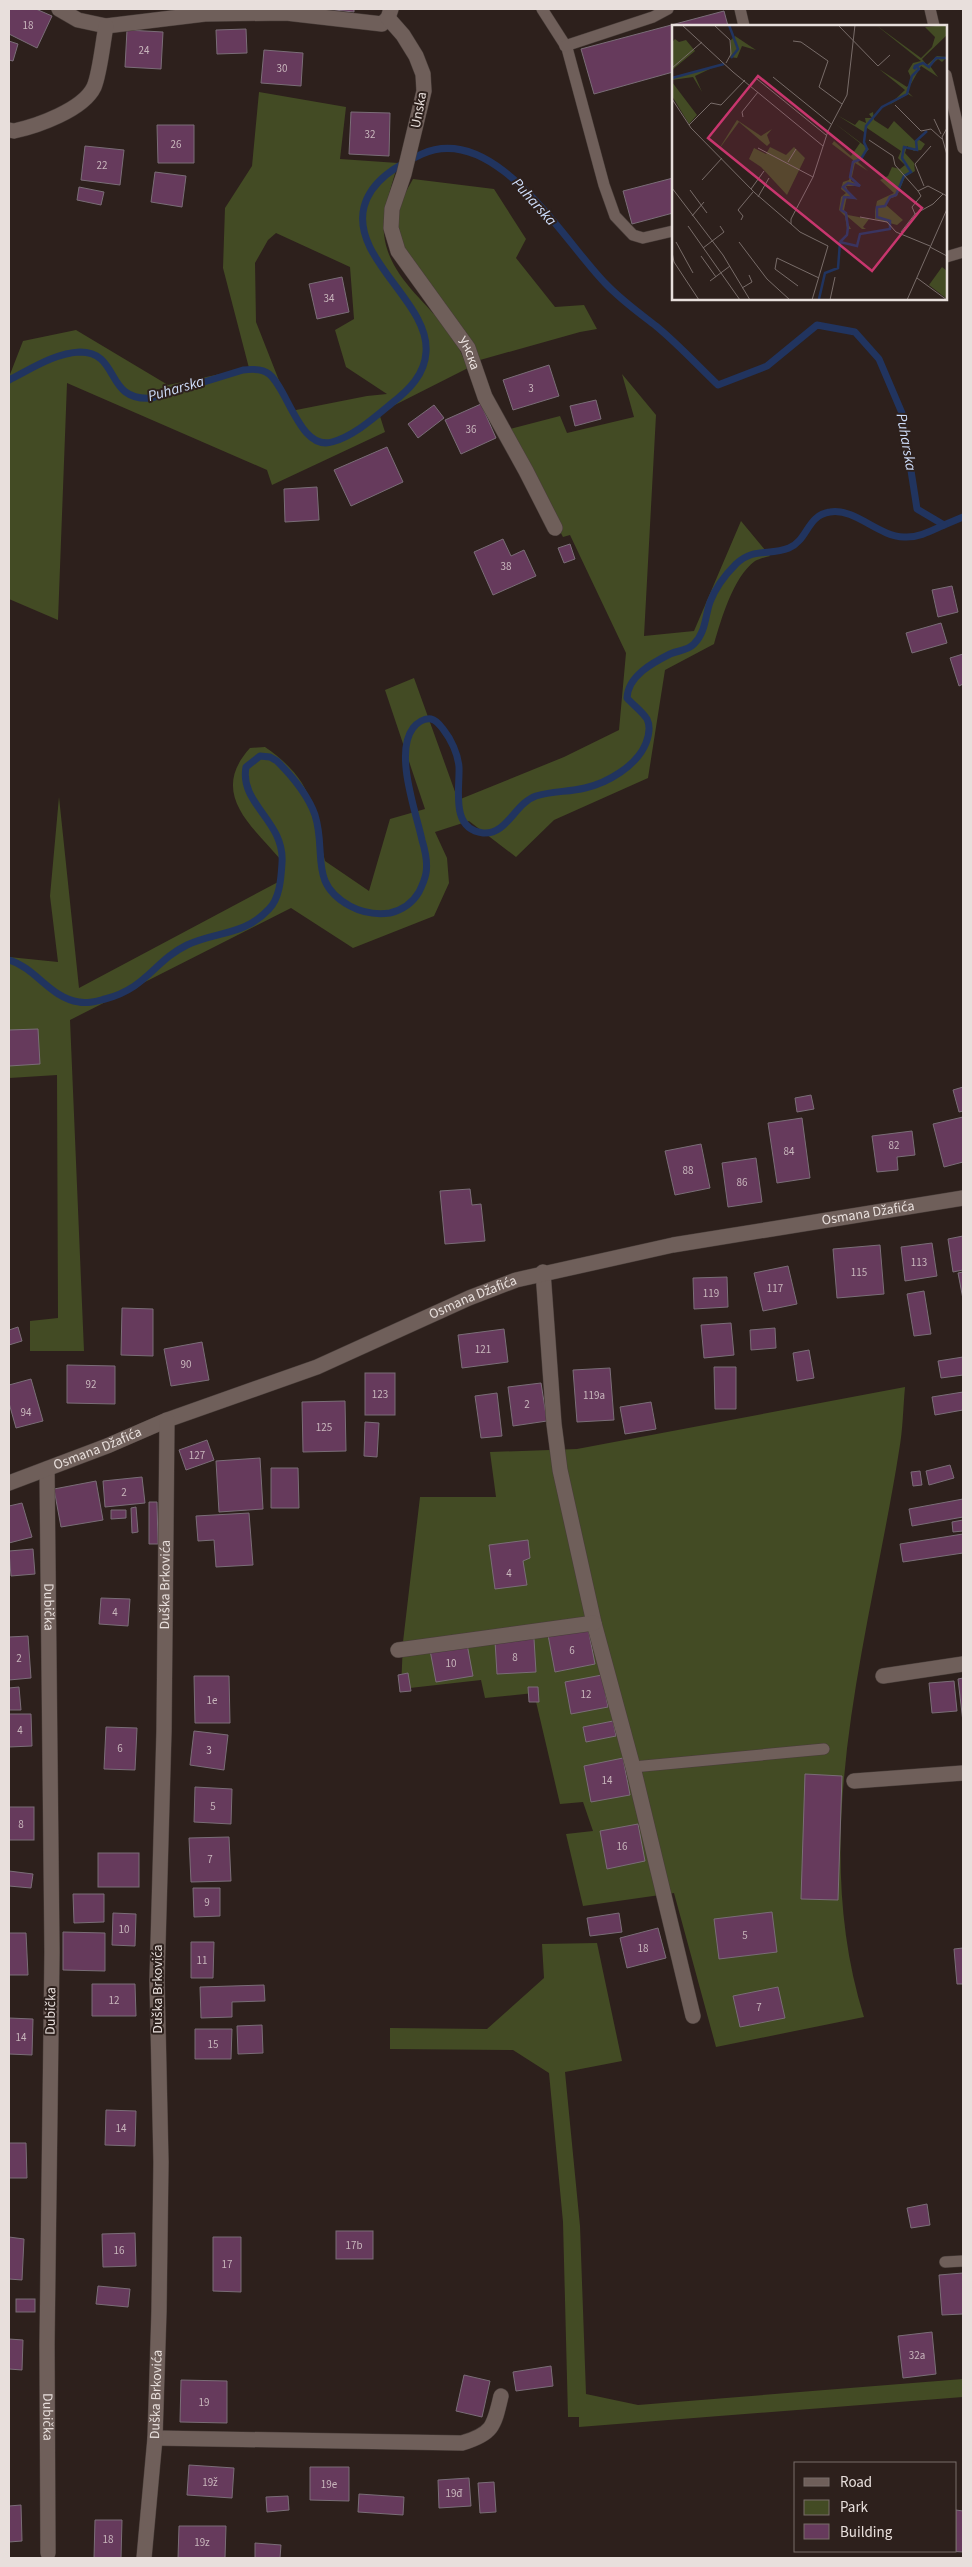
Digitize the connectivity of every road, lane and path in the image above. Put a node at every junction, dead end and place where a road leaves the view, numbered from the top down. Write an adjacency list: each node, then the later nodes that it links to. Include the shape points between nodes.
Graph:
1 (59, 9): 9 (street, via 78,20)
2 (542, 9): 10 (lane)
3 (668, 9): 10 (lane)
4 (740, 9): 7 (lane)
5 (930, 9): 8 (lane)
6 (389, 13): 9 (street, via 382,24 286,13 205,14); 14 (street, Unska, via 416,56 423,74 424,91)
7 (744, 25)
8 (934, 25)
9 (106, 26): 12 (street, via 94,87 70,109 49,121)
10 (565, 46): 15 (lane, via 615,216 633,235 643,238)
11 (947, 79): 13 (lane)
12 (9, 130)
13 (963, 148)
14 (402, 182): 16 (street, Унска, via 392,209 391,228 398,251 468,348 485,397)
15 (672, 231)
16 (555, 528)
17 (963, 1198): 18 (street, Osmana Džafića, via 674,1245)
18 (543, 1272): 19 (street, Osmana Džafića, via 469,1298 317,1367); 22 (street, via 560,1470)
19 (167, 1420): 20 (street, Osmana Džafića); 34 (street, Duška Brkovića, via 164,1731 157,1980 161,2162)
20 (47, 1469): 21 (street, Osmana Džafića); 35 (street, Dubička, via 52,1952)
21 (9, 1483)
22 (594, 1623): 23 (street); 27 (street)
23 (398, 1650)
24 (963, 1664): 25 (street)
25 (883, 1676)
26 (824, 1749): 27 (lane)
27 (633, 1767): 30 (street)
28 (963, 1773): 29 (street)
29 (854, 1781)
30 (693, 2016)
31 (963, 2261): 32 (lane)
32 (945, 2262)
33 (501, 2396): 34 (street, via 491,2427 480,2438 462,2443)
34 (155, 2438): 36 (street, Duška Brkovića)
35 (48, 2553)
36 (144, 2558)

